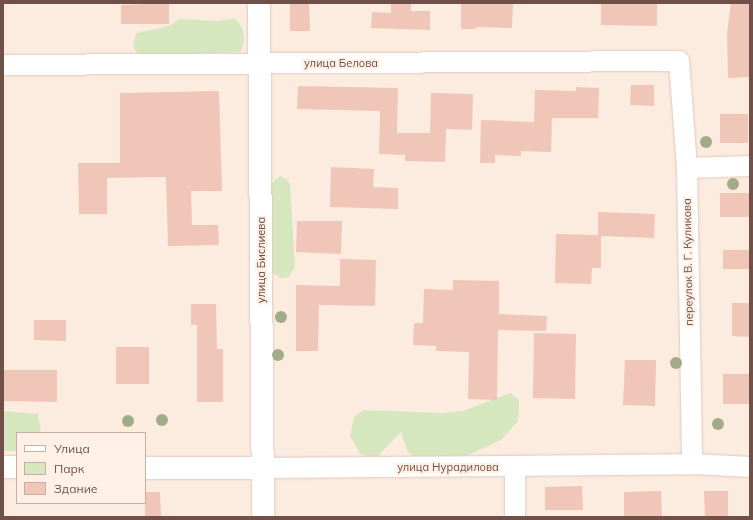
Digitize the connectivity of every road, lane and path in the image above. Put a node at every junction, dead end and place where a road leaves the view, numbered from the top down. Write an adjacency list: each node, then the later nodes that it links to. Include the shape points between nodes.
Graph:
1 (259, 3): 3 (street, улица Бислиева)
2 (679, 62): 3 (street, улица Белова); 6 (street, переулок В. Г. Куликова)
3 (260, 63): 4 (street, улица Белова); 12 (street, улица Бислиева)
4 (3, 65)
5 (750, 166): 6 (street)
6 (687, 168): 7 (street, переулок В. Г. Куликова)
7 (692, 464): 10 (street, улица Нурадилова); 13 (street, улица Нурадилова)
8 (3, 467): 9 (street)
9 (16, 467)
10 (515, 467): 12 (street, улица Нурадилова); 15 (street)
11 (146, 468): 12 (street, улица Нурадилова)
12 (262, 468): 14 (street, улица Бислиева)
13 (750, 468)
14 (262, 517)
15 (515, 517)

